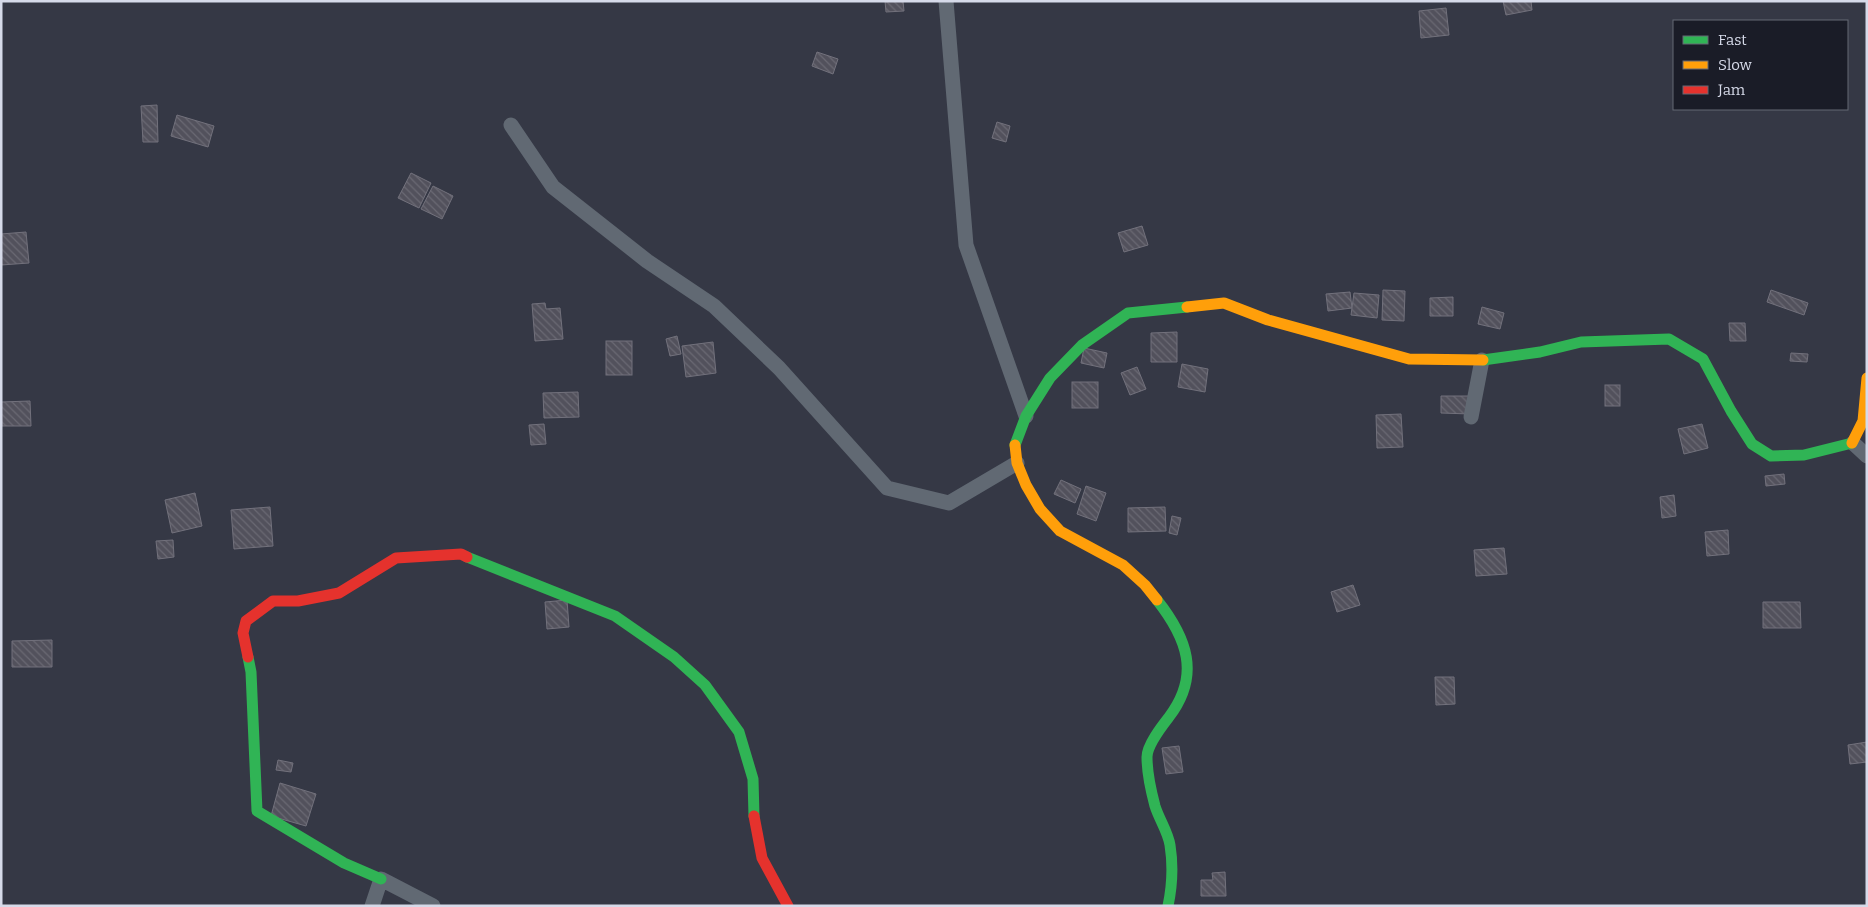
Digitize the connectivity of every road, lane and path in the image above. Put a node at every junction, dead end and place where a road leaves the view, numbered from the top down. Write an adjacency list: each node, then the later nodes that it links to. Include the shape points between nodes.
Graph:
1 (946, 1): 5 (street, via 966,245)
2 (511, 125): 9 (street, via 554,187 646,262 714,306 779,368 887,488 949,503)
3 (1482, 360): 5 (main road, via 1409,359 1268,320 1224,303 1128,313 1082,345 1050,378); 6 (street); 7 (main road, via 1540,352 1581,342 1669,339 1702,359 1752,444 1771,456 1804,455)
4 (1867, 378): 7 (main road, via 1863,421)
5 (1026, 416): 9 (main road, via 1015,443)
6 (1471, 417)
7 (1853, 443): 8 (street)
8 (1867, 456)
9 (1017, 463): 14 (main road, via 1040,509 1060,531 1123,565 1145,585 1172,619 1182,642 1188,668 1185,690 1147,754 1155,805 1170,844 1171,893)
10 (382, 880): 11 (street); 12 (street); 13 (main road, via 344,863 257,811 251,672 244,632 246,621 273,601 298,601 339,593 396,558 461,554 615,616 674,657 706,685 739,732 752,779 753,810 762,858)
11 (372, 906)
12 (433, 906)
13 (788, 906)
14 (1168, 906)

